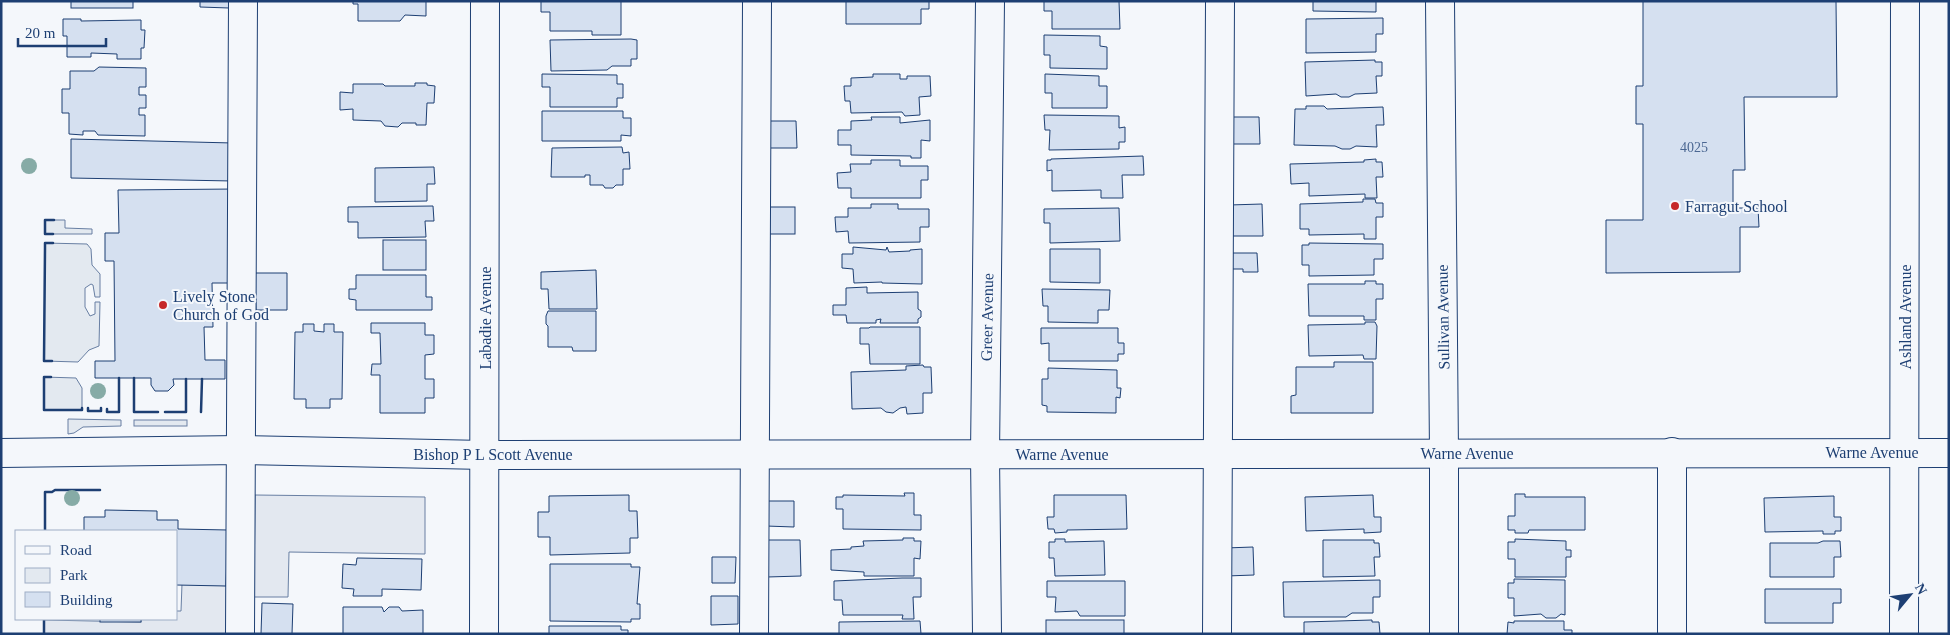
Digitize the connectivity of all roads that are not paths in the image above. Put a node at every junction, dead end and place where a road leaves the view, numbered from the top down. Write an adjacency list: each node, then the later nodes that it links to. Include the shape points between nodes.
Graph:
1 (243, 1): 8 (street)
2 (485, 1): 16 (street, Labadie Avenue)
3 (757, 1): 15 (street)
4 (990, 1): 17 (street, Greer Avenue)
5 (1220, 1): 12 (street)
6 (1440, 1): 13 (street, Sullivan Avenue)
7 (1906, 1): 10 (street, Ashland Avenue)
8 (240, 450): 11 (street, Bishop P L Scott Avenue); 16 (street, Bishop P L Scott Avenue); 18 (street)
9 (1672, 452): 10 (street, Warne Avenue); 13 (street, Warne Avenue); 24 (street)
10 (1904, 452): 14 (street, Warne Avenue); 25 (street, Ashland Avenue)
11 (1, 453)
12 (1217, 453): 13 (street, Warne Avenue); 17 (street, Warne Avenue); 22 (street)
13 (1444, 453): 23 (street, Sullivan Avenue)
14 (1949, 453)
15 (756, 454): 16 (street, Bishop P L Scott Avenue); 17 (street, Bishop P L Scott Avenue); 20 (street)
16 (485, 455): 19 (street, Labadie Avenue)
17 (985, 455): 21 (street, Greer Avenue)
18 (240, 634)
19 (484, 634)
20 (754, 634)
21 (987, 634)
22 (1217, 634)
23 (1444, 634)
24 (1672, 634)
25 (1904, 634)

